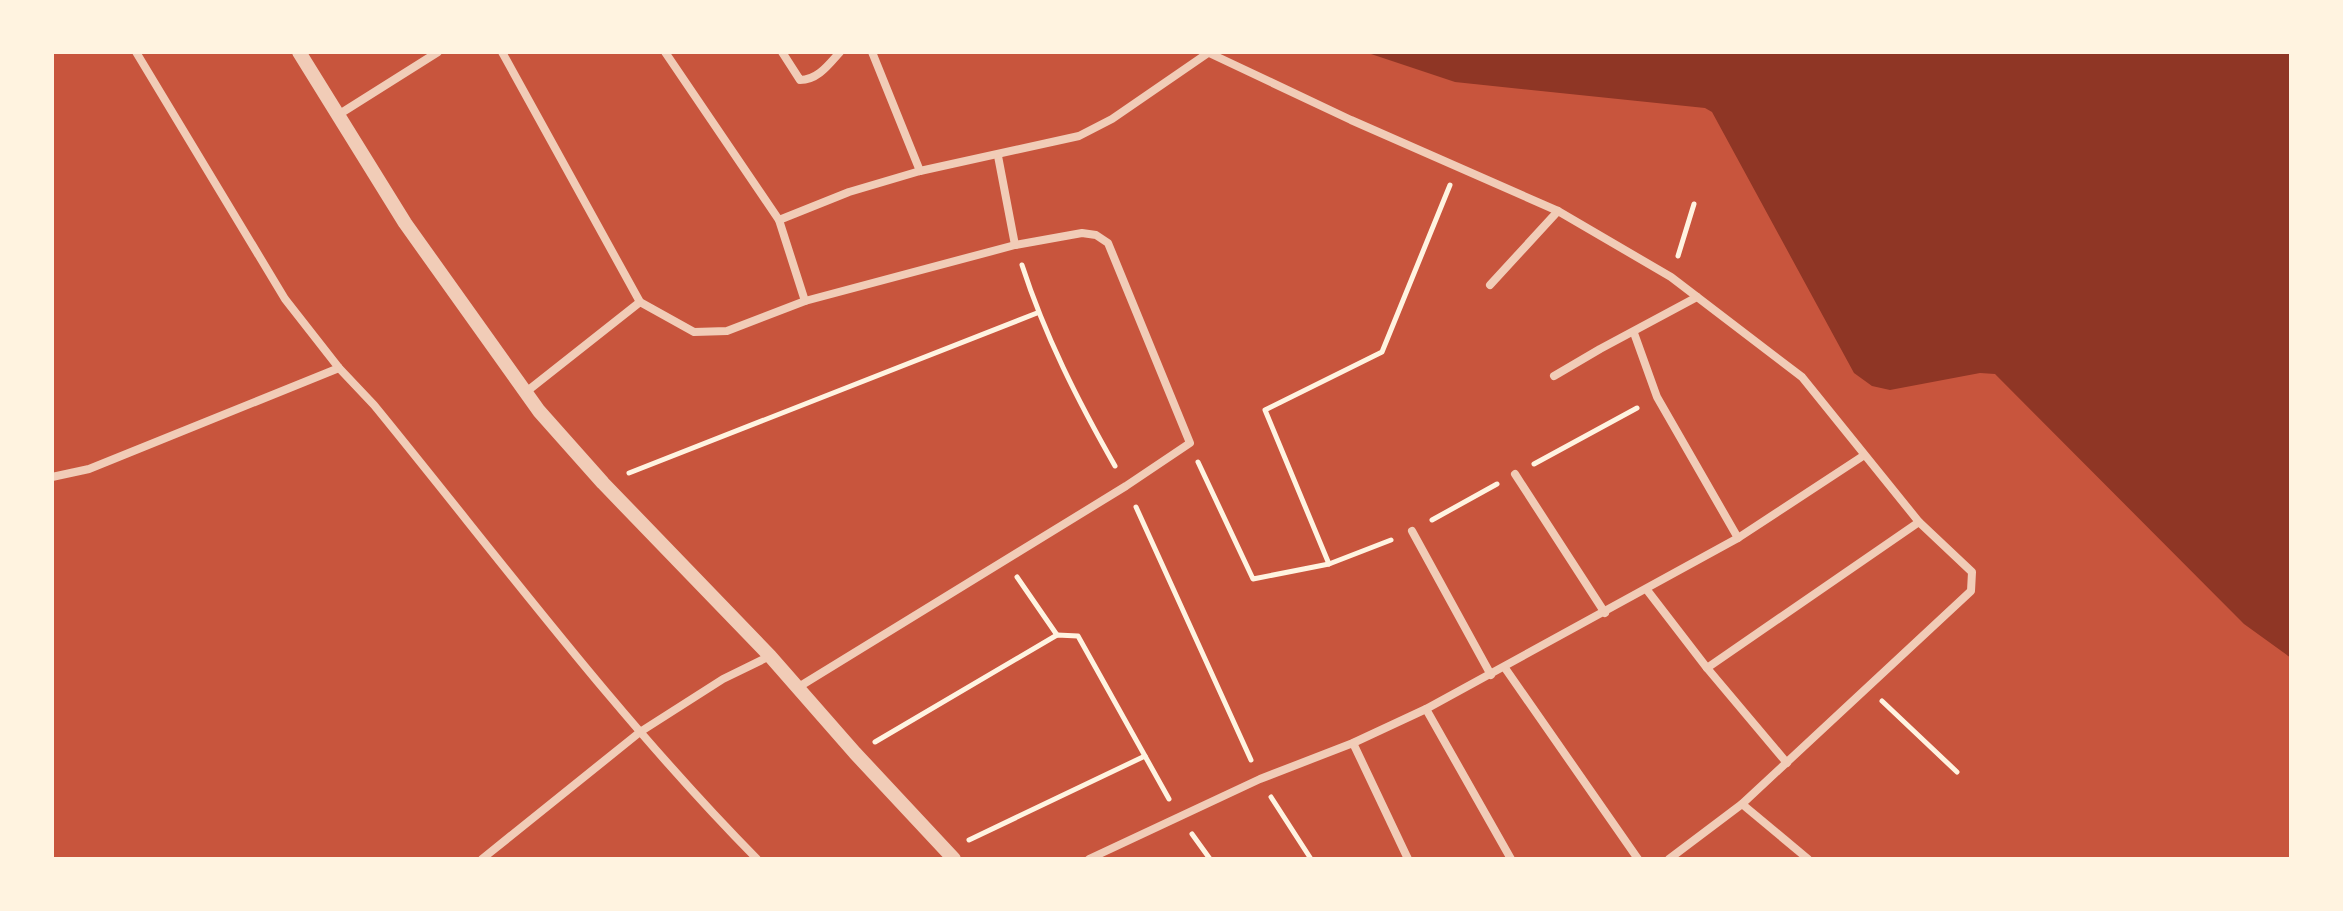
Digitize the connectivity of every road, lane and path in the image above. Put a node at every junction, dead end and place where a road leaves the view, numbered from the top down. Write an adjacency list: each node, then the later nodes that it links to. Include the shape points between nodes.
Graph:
1 (136, 52): 25 (street, via 285,299)
2 (299, 52): 10 (street)
3 (438, 52): 10 (street)
4 (502, 52): 22 (street)
5 (665, 52): 16 (street)
6 (782, 52): 7 (street, via 804,80 816,76)
7 (840, 52)
8 (872, 52): 13 (street)
9 (1208, 52): 11 (street, via 1079,136); 12 (street)
10 (338, 115): 27 (street, via 405,223)
11 (998, 156): 13 (street); 17 (street)
12 (1457, 167): 15 (street); 39 (path, via 1382,352 1265,410)
13 (920, 171): 16 (street)
14 (1694, 204): 18 (path)
15 (1558, 211): 18 (street); 19 (street)
16 (779, 220): 21 (street)
17 (1015, 245): 21 (street); 23 (path); 29 (street, via 1082,233 1108,243)
18 (1671, 277): 20 (street)
19 (1490, 285)
20 (1697, 297): 24 (street); 30 (street, via 1802,377)
21 (805, 301): 22 (street, via 714,333 694,332)
22 (640, 302): 27 (street)
23 (1037, 313): 33 (path); 34 (path)
24 (1634, 333): 26 (street); 28 (street)
25 (339, 368): 32 (street, via 89,469); 50 (street)
26 (1554, 376)
27 (526, 392): 33 (street)
28 (1657, 397): 31 (path); 37 (street)
29 (1190, 443): 34 (street); 39 (path, via 1253,579)
30 (1863, 456): 35 (street); 37 (street)
31 (1515, 474): 36 (path); 41 (street)
32 (52, 477)
33 (603, 483): 43 (street)
34 (1126, 486): 38 (street); 56 (path)
35 (1919, 522): 45 (street); 47 (street, via 1972,572 1971,591)
36 (1412, 531): 39 (path); 46 (street)
37 (1738, 538): 40 (street)
38 (1006, 560): 42 (path); 48 (street)
39 (1329, 564)
40 (1647, 590): 41 (street); 45 (street)
41 (1605, 613): 44 (street)
42 (1057, 635): 52 (path); 53 (path, via 1078,636)
43 (770, 656): 48 (street); 50 (street)
44 (1505, 668): 46 (street); 66 (street)
45 (1707, 668): 54 (street)
46 (1491, 675): 49 (street)
47 (1868, 687): 54 (street); 55 (path)
48 (797, 688): 52 (street)
49 (1426, 709): 51 (street); 65 (street)
50 (640, 732): 60 (street); 61 (street)
51 (1353, 743): 56 (street); 64 (street)
52 (855, 753): 59 (street)
53 (1145, 756): 58 (path); 59 (path)
54 (1787, 763): 57 (street)
55 (1957, 772)
56 (1260, 779): 58 (street); 63 (path)
57 (1742, 804): 67 (street); 68 (street)
58 (1179, 817): 62 (street)
59 (950, 855)
60 (482, 859)
61 (757, 859)
62 (1089, 859)
63 (1311, 859)
64 (1408, 859)
65 (1511, 859)
66 (1638, 859)
67 (1669, 859)
68 (1808, 859)

